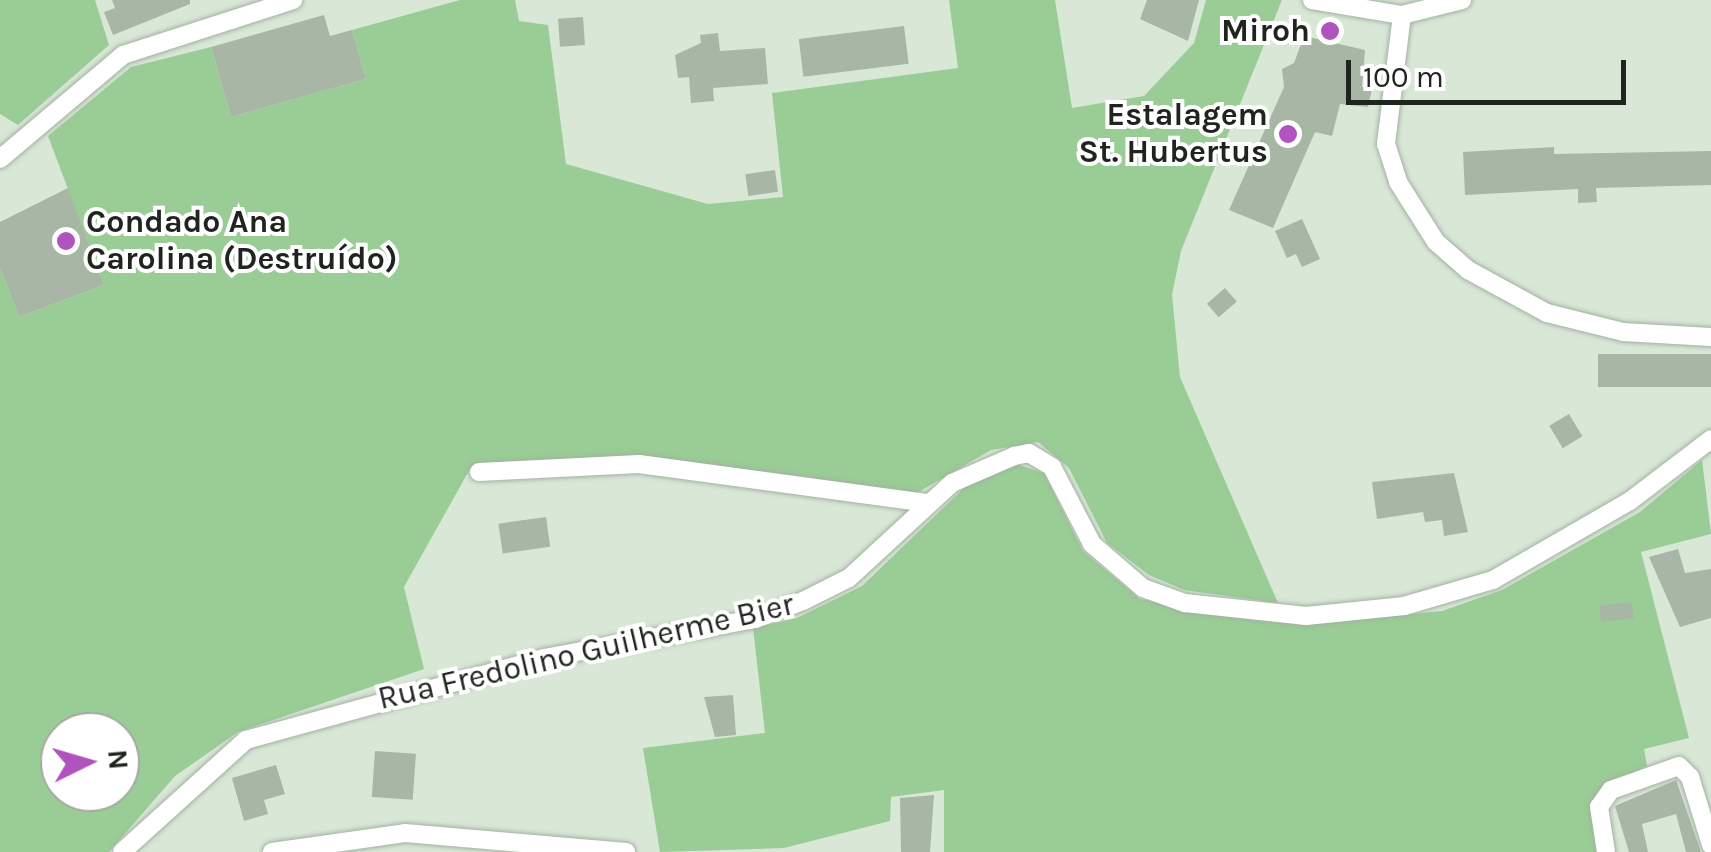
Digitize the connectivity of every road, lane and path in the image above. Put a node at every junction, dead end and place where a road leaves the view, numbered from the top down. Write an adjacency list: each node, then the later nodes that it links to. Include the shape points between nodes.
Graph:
1 (293, 0): 5 (street, via 123,54)
2 (1312, 0): 4 (street)
3 (1462, 0): 4 (street)
4 (1402, 15): 6 (street, via 1386,144 1398,182 1436,242 1498,289 1546,313 1623,332)
5 (0, 159)
6 (1711, 336)
7 (1710, 443): 9 (street, Rua Fredolino Guilherme Bier, via 1630,501 1516,568 1429,601 1345,614 1212,607 1143,588 1092,544 1052,467 1028,453 972,472)
8 (479, 472): 9 (street, via 638,464)
9 (926, 504): 11 (street, Rua Fredolino Guilherme Bier, via 849,578 755,619 544,658 246,740)
10 (1710, 839): 14 (street, via 1690,776 1679,766 1662,767 1619,784 1601,802)
11 (122, 852)
12 (272, 852): 13 (street, via 405,833)
13 (626, 852)
14 (1606, 852)

